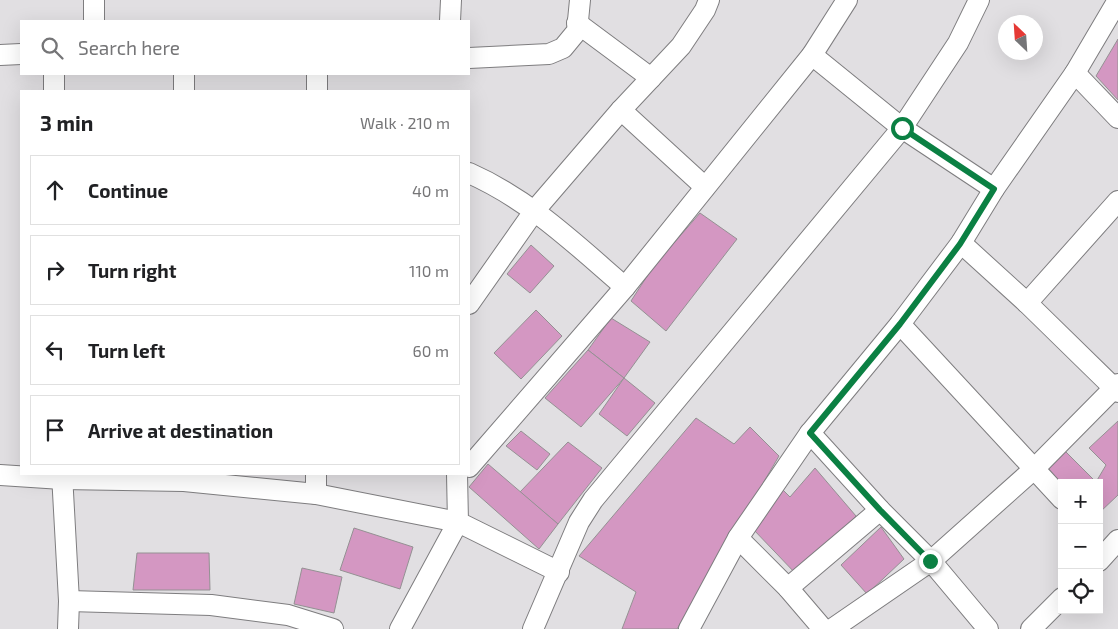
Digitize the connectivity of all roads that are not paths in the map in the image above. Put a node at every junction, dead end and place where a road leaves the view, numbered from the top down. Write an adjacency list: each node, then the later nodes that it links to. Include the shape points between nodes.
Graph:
1 (94, 0): 8 (street)
2 (451, 0): 9 (street)
3 (580, 0): 10 (street)
4 (709, 0): 19 (street, via 681,46)
5 (847, 0): 13 (street)
6 (979, 0): 25 (street, via 958,42)
7 (1118, 0): 15 (street)
8 (94, 20)
9 (450, 20)
10 (578, 22): 14 (street, via 577,31 563,48 549,54); 19 (street)
11 (20, 54): 12 (street)
12 (0, 55)
13 (812, 55): 25 (street); 27 (street)
14 (470, 58)
15 (1075, 73): 24 (street); 28 (street)
16 (54, 75): 20 (street)
17 (184, 75): 21 (street)
18 (317, 75): 22 (street)
19 (651, 78): 23 (street)
20 (54, 90)
21 (184, 90)
22 (317, 90)
23 (621, 110): 27 (street); 30 (street)
24 (1118, 118)
25 (902, 128): 28 (street); 51 (street, via 593,500 579,522)
26 (470, 173): 30 (street)
27 (705, 187): 32 (street)
28 (994, 189): 31 (street)
29 (1118, 201): 34 (street)
30 (535, 210): 32 (street); 33 (street)
31 (960, 244): 34 (street); 35 (street)
32 (625, 287): 38 (street)
33 (470, 303)
34 (1027, 303): 36 (street)
35 (900, 324): 37 (street); 39 (street)
36 (1117, 388): 39 (street)
37 (810, 433): 47 (street); 49 (street)
38 (470, 463)
39 (1034, 468): 46 (street); 50 (street)
40 (0, 475): 43 (street)
41 (316, 475): 45 (street)
42 (461, 475): 48 (street)
43 (62, 477): 44 (street); 53 (street)
44 (184, 477): 45 (street)
45 (316, 494): 48 (street)
46 (1058, 495)
47 (880, 510): 50 (street); 52 (street)
48 (458, 522): 51 (street); 57 (street)
49 (738, 538): 52 (street); 59 (street)
50 (930, 561): 61 (street); 62 (street)
51 (559, 572): 58 (street)
52 (788, 588): 60 (street)
53 (69, 601): 55 (street); 56 (street, via 211,605 288,615)
54 (1058, 602): 63 (street)
55 (68, 629)
56 (333, 629)
57 (400, 629)
58 (533, 629)
59 (689, 629)
60 (823, 629)
61 (832, 629)
62 (988, 629)
63 (1031, 629)

